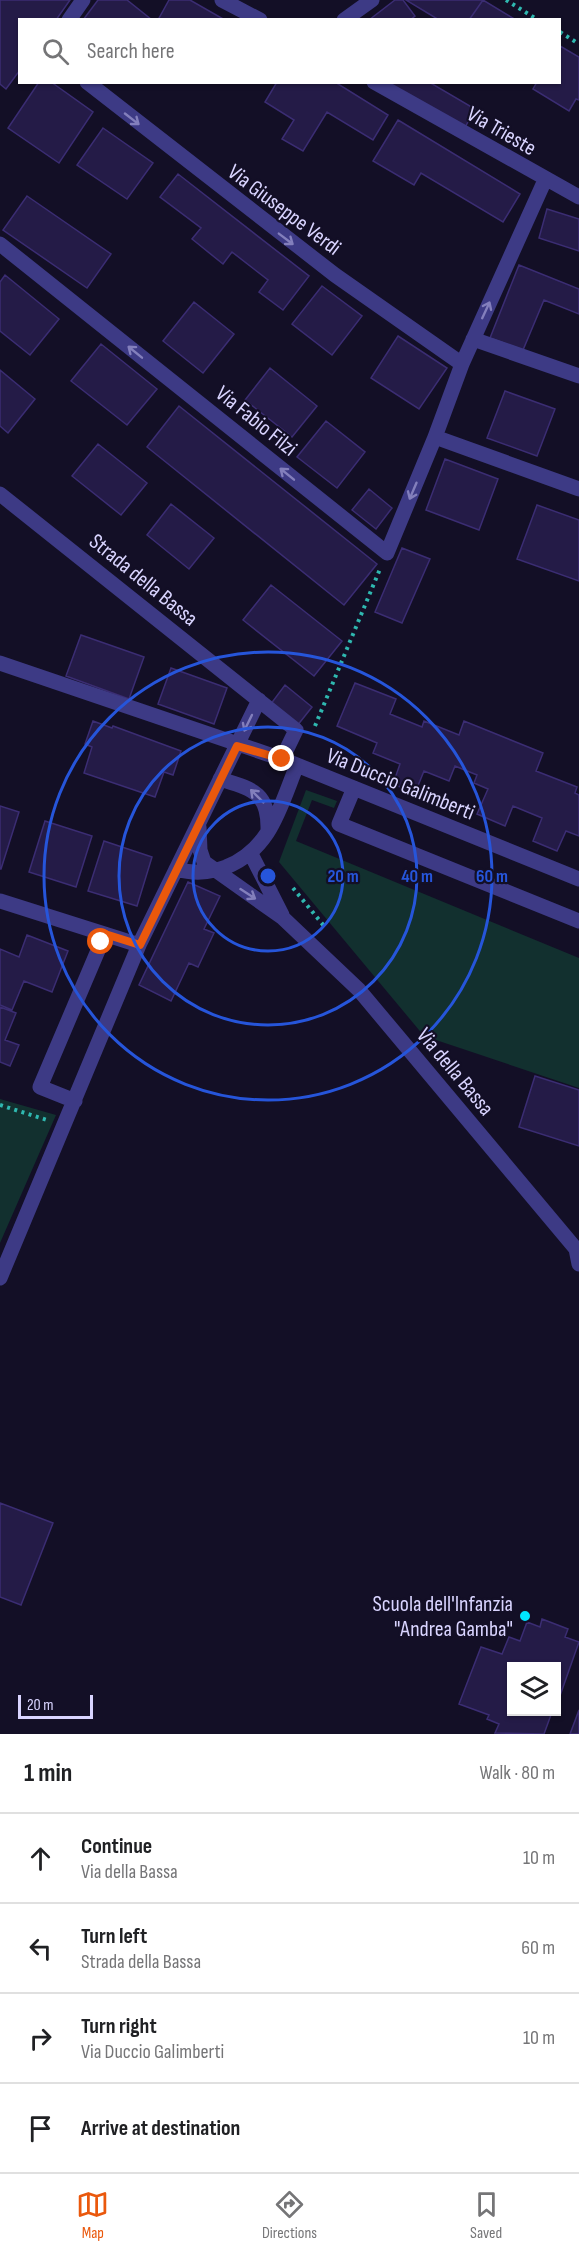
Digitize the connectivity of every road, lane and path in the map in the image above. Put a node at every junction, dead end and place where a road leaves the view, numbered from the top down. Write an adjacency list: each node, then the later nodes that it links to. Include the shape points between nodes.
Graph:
1 (83, 0): 5 (street)
2 (222, 0): 6 (street)
3 (372, 0): 7 (street)
4 (506, 0): 8 (path)
5 (70, 18)
6 (256, 18)
7 (347, 18)
8 (535, 18)
9 (561, 33): 10 (path)
10 (579, 44)
11 (90, 84): 17 (street, Via Giuseppe Verdi, one-way to 17, via 334,275)
12 (377, 84): 13 (street, Via Trieste)
13 (545, 180): 14 (street, Via Trieste); 16 (street, Via Trieste, one-way to 13)
14 (579, 197)
15 (0, 244): 22 (street, Via Fabio Filzi, one-way to 15)
16 (473, 339): 17 (street, Via Trieste); 18 (street)
17 (462, 364): 19 (street, Via Trieste)
18 (579, 376)
19 (435, 437): 20 (street); 22 (street, one-way to 22)
20 (579, 489)
21 (0, 494): 24 (street, Strada della Bassa)
22 (387, 553): 25 (path)
23 (0, 663): 26 (street, Via Duccio Galimberti)
24 (259, 700): 26 (street, one-way to 26); 27 (street, Strada della Bassa, via 296,730)
25 (314, 730)
26 (237, 746): 27 (street, Via Duccio Galimberti); 29 (street)
27 (282, 759): 28 (street, Via Duccio Galimberti)
28 (297, 765): 30 (street, Via Duccio Galimberti); 32 (street)
29 (220, 779): 31 (street); 32 (street, one-way to 29, via 269,815 258,795)
30 (354, 788): 36 (street, Via Duccio Galimberti); 40 (street, via 339,824)
31 (200, 821): 34 (street); 35 (street, via 200,850)
32 (268, 833): 33 (street)
33 (251, 854): 35 (street); 39 (street, Via della Bassa)
34 (176, 869): 35 (street, via 189,873); 43 (street)
35 (213, 871): 39 (street, Via della Bassa, one-way to 39)
36 (579, 879)
37 (287, 881): 42 (path)
38 (0, 901): 41 (street)
39 (283, 918): 46 (street, Via della Bassa, via 359,990 576,1249)
40 (579, 921)
41 (105, 934): 43 (street); 45 (street, via 40,1087)
42 (332, 936)
43 (140, 945): 45 (street)
44 (0, 1105): 45 (path)
45 (70, 1113): 47 (street)
46 (579, 1264)
47 (0, 1278)

